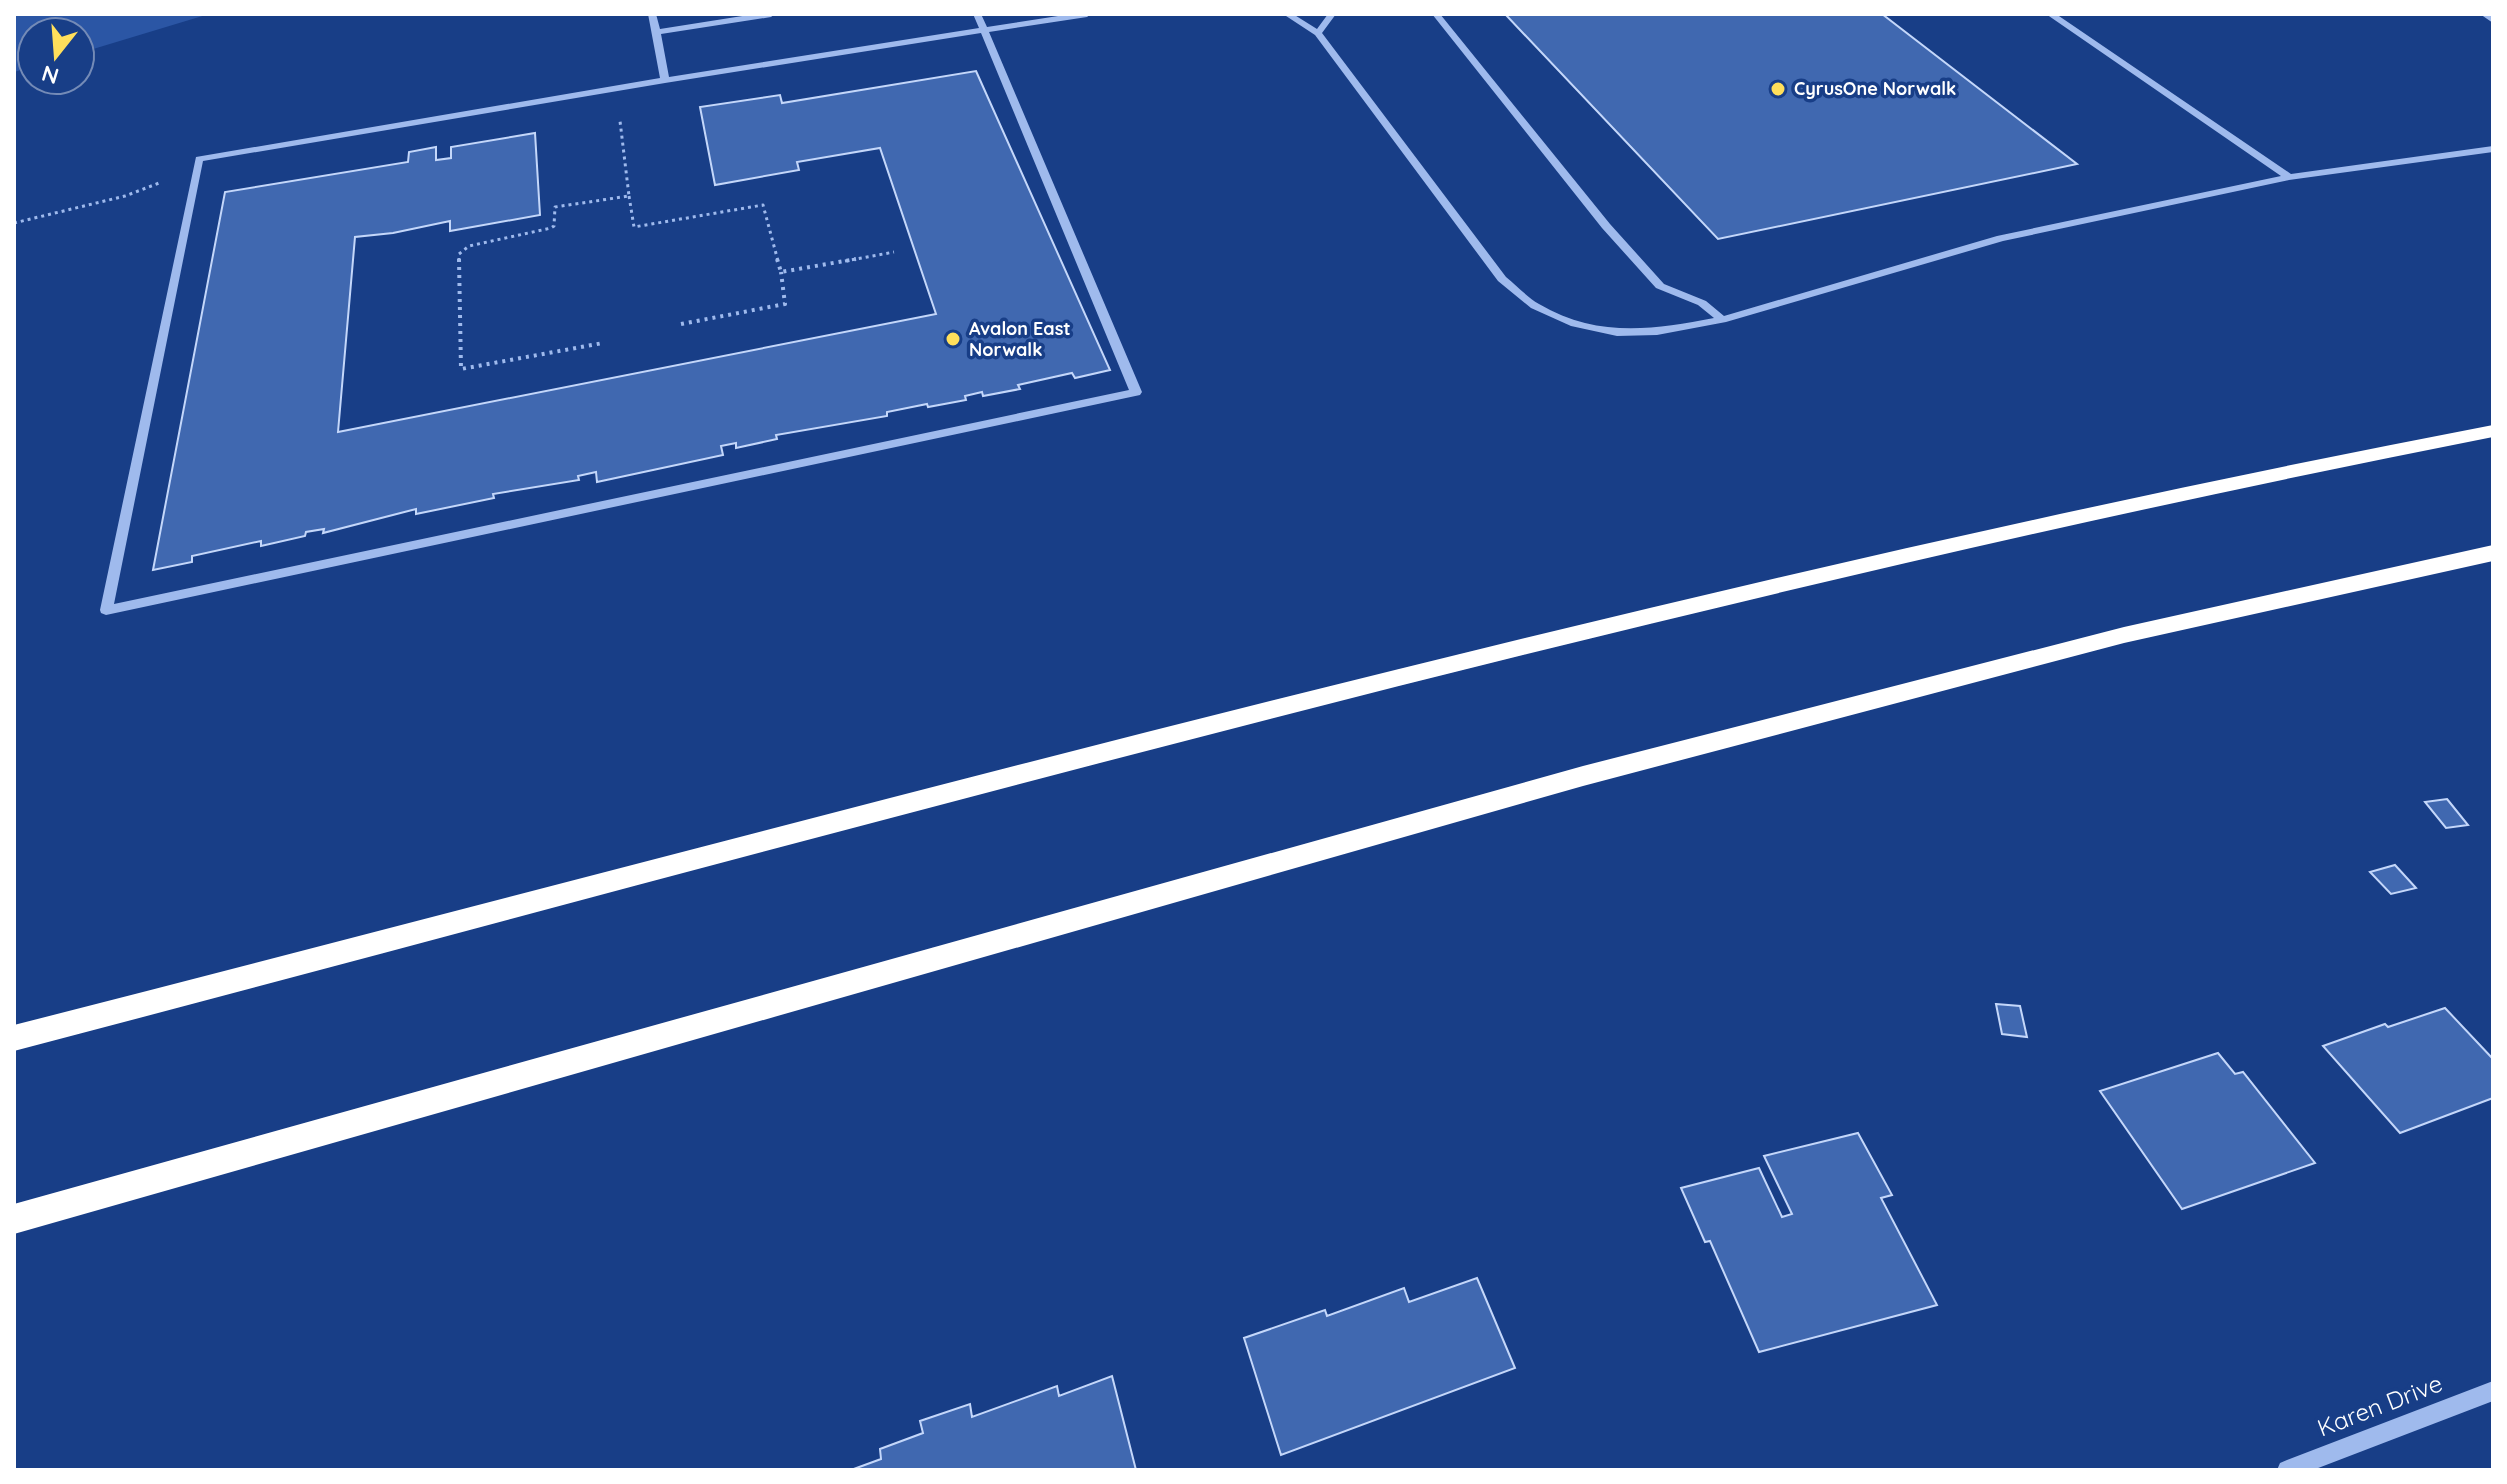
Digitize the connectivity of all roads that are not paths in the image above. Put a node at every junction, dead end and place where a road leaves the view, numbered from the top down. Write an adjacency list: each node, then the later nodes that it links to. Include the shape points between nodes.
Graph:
1 (652, 14): 12 (street)
2 (771, 14): 12 (street)
3 (977, 14): 11 (street)
4 (1087, 14): 11 (street)
5 (1287, 14): 13 (street)
6 (1332, 14): 13 (street)
7 (1436, 14): 17 (street, via 1660,286 1702,303)
8 (2050, 14): 16 (street)
9 (2484, 14): 10 (street)
10 (2493, 20)
11 (984, 30): 14 (street); 14 (street, via 1136,392 106,610 199,159)
12 (656, 32): 14 (street)
13 (1318, 33): 17 (street, via 1502,279 1535,306 1575,324 1617,333)
14 (665, 80)
15 (2493, 149): 16 (street)
16 (2289, 177): 17 (street, via 2001,238)
17 (1722, 320)
18 (2493, 431): 20 (highway, via 2194,489 1872,560 1338,693)
19 (2493, 553): 21 (highway, via 2124,635 1597,772)
20 (14, 1038)
21 (14, 1219)
22 (2493, 1391): 23 (street, Karen Drive)
23 (2287, 1470)

